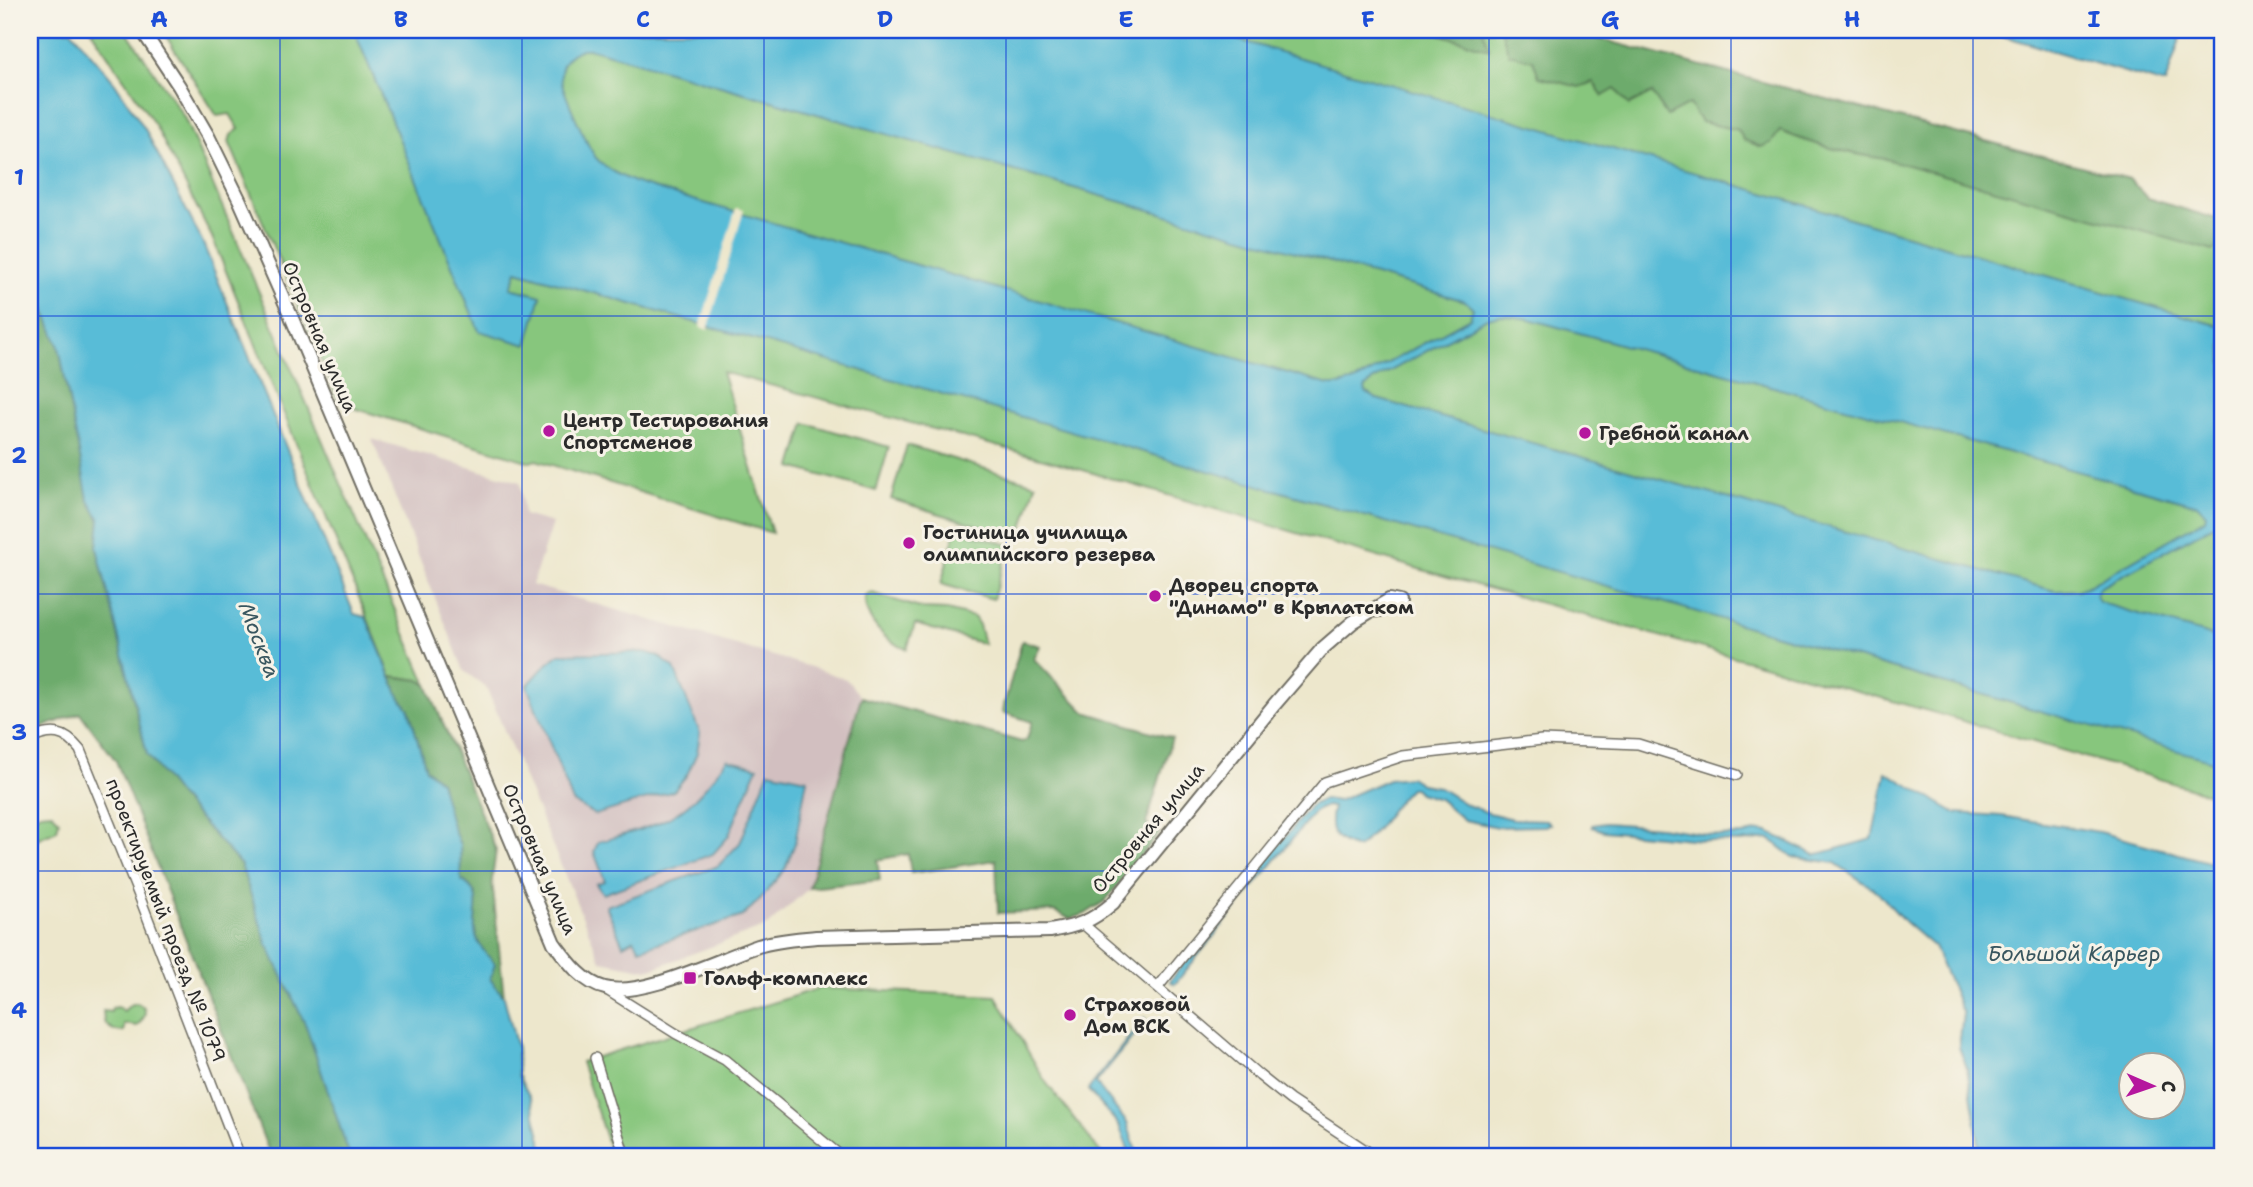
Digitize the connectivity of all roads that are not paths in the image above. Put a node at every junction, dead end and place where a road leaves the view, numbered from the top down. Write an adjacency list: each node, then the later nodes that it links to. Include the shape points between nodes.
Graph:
1 (142, 30): 6 (street, Островная улица, via 208,136 240,201 541,914)
2 (1389, 600): 5 (street, Островная улица, via 1323,648 1113,903)
3 (30, 739): 11 (street, проектируемый проезд № 1079, via 55,732 80,750)
4 (1737, 775): 8 (street, via 1638,744 1542,740 1403,756 1325,782)
5 (1083, 924): 8 (street); 9 (street, Островная улица, via 1050,931 785,940 653,985 626,991)
6 (567, 961): 7 (street); 9 (street, Островная улица)
7 (572, 979)
8 (1158, 987): 14 (street, via 1259,1076)
9 (603, 988): 13 (street, via 725,1060)
10 (595, 1058): 12 (street)
11 (240, 1157)
12 (625, 1157)
13 (842, 1157)
14 (1376, 1157)

